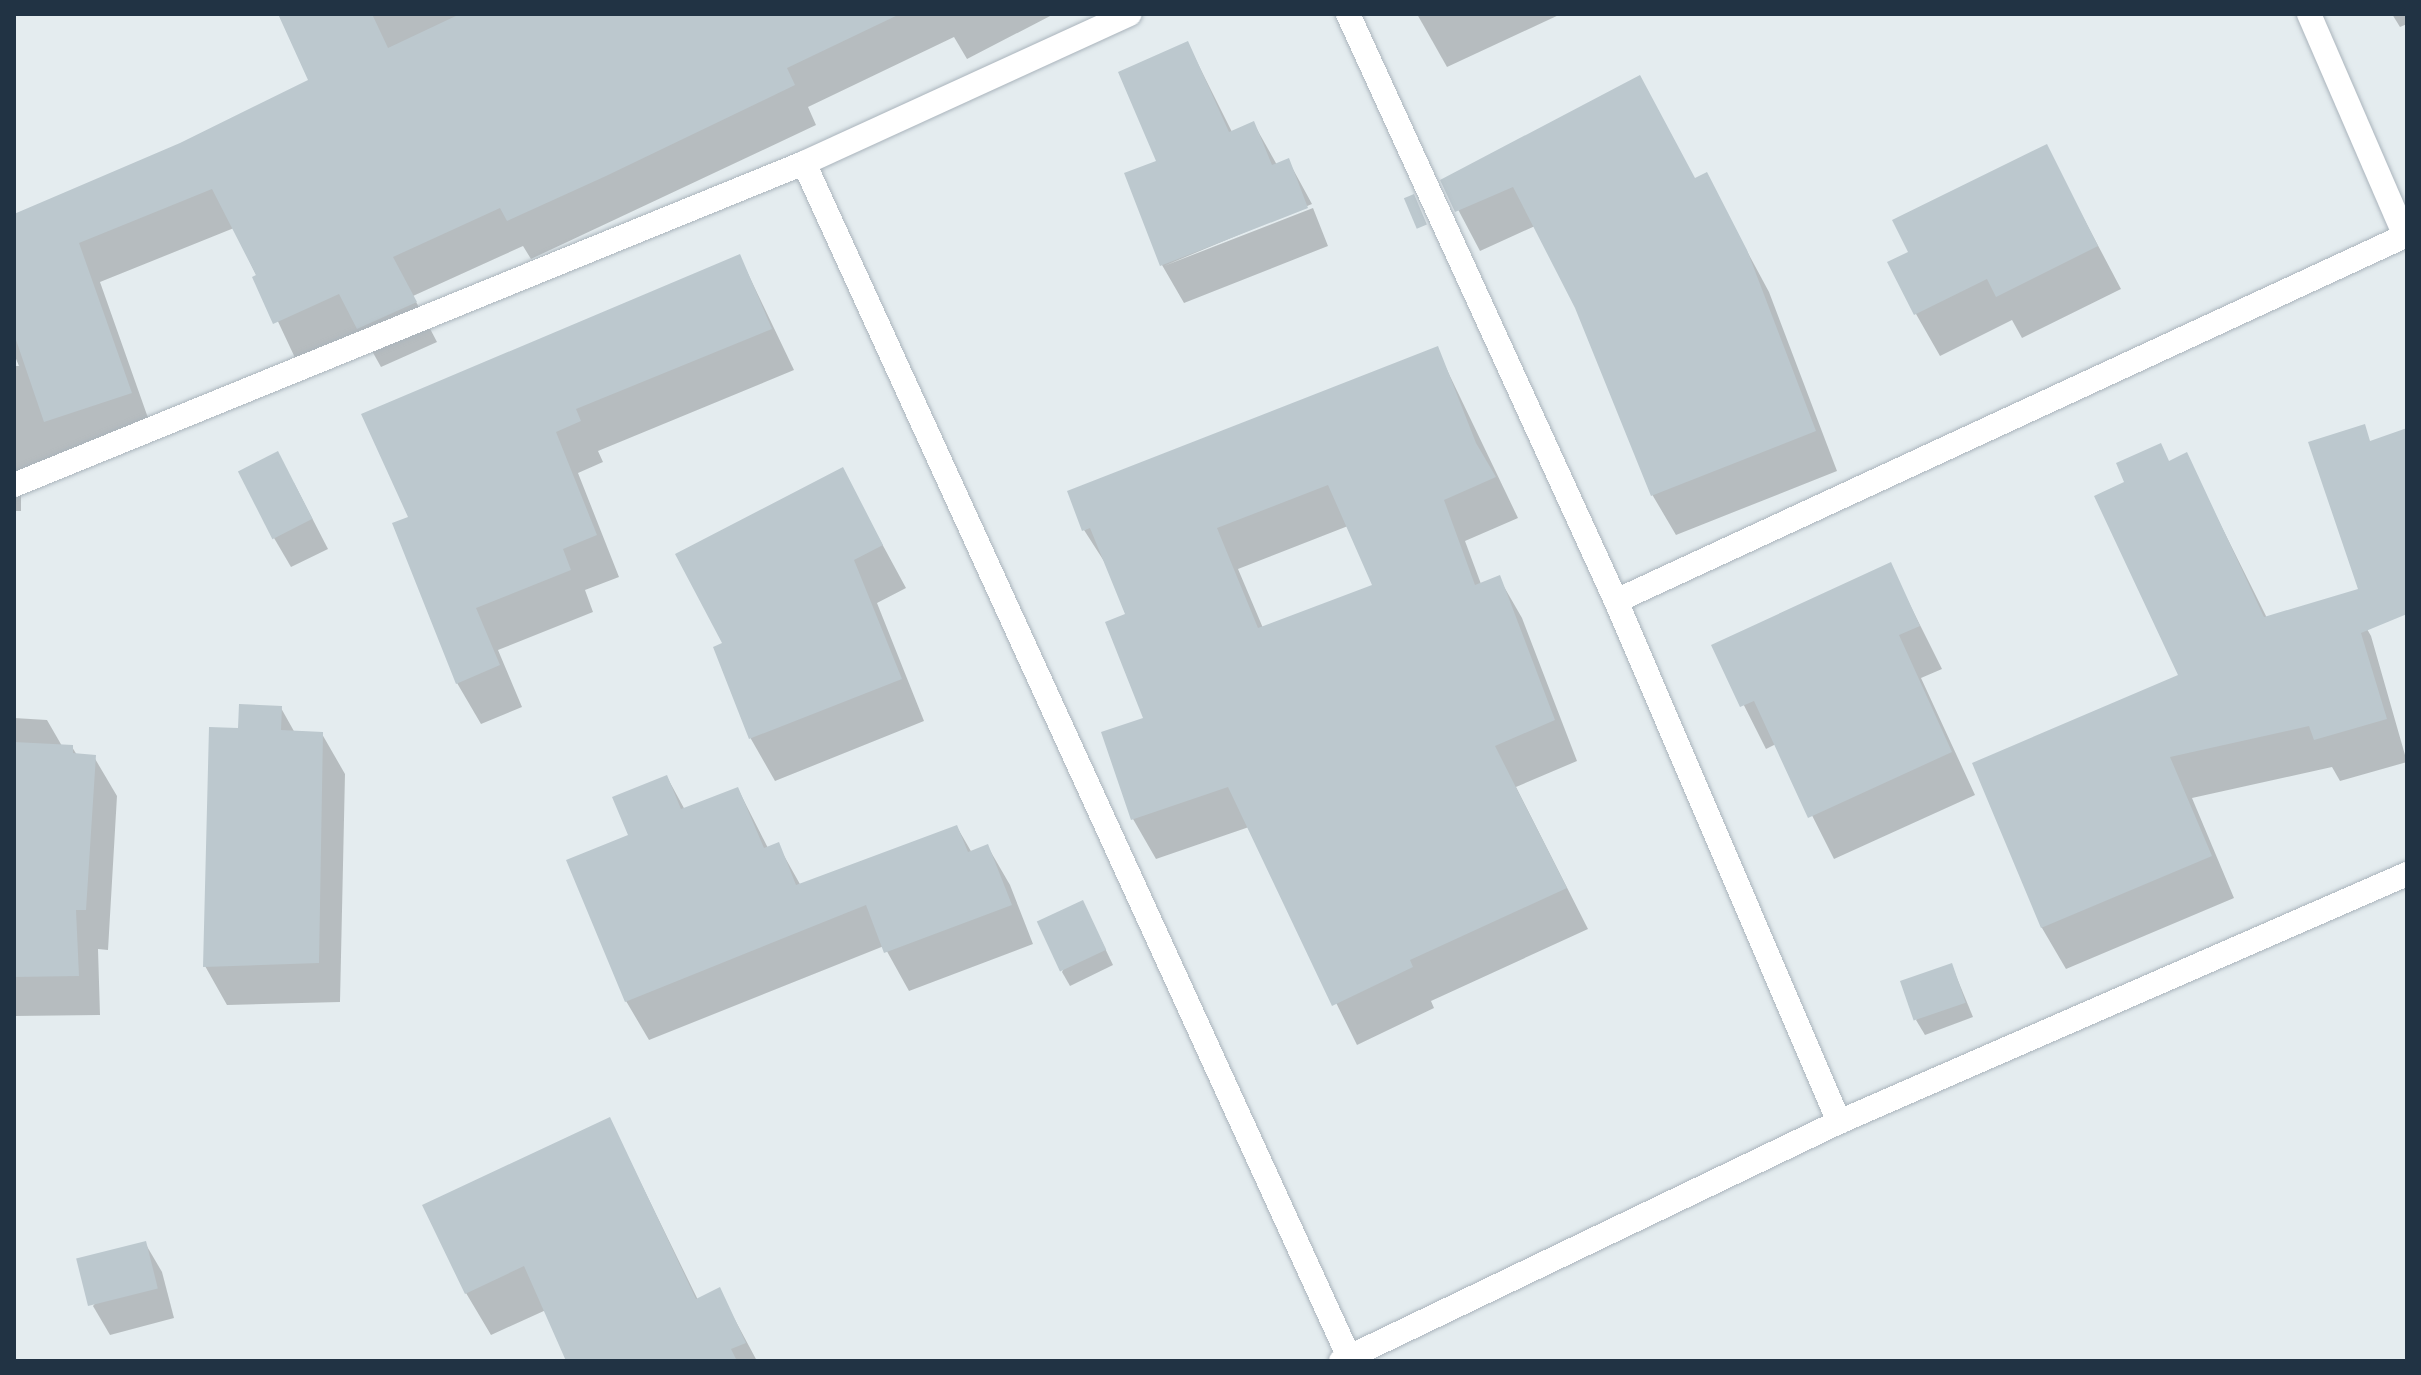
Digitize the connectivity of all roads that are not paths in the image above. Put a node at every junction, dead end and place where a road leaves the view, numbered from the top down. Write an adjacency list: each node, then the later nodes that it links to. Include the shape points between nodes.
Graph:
1 (1129, 14): 4 (street)
2 (1348, 14): 7 (street)
3 (2309, 14): 5 (street)
4 (804, 163): 6 (street); 10 (street)
5 (2406, 236): 7 (street)
6 (14, 485)
7 (1616, 601): 9 (street)
8 (2407, 874): 9 (street)
9 (1839, 1122): 10 (street)
10 (1345, 1359)

